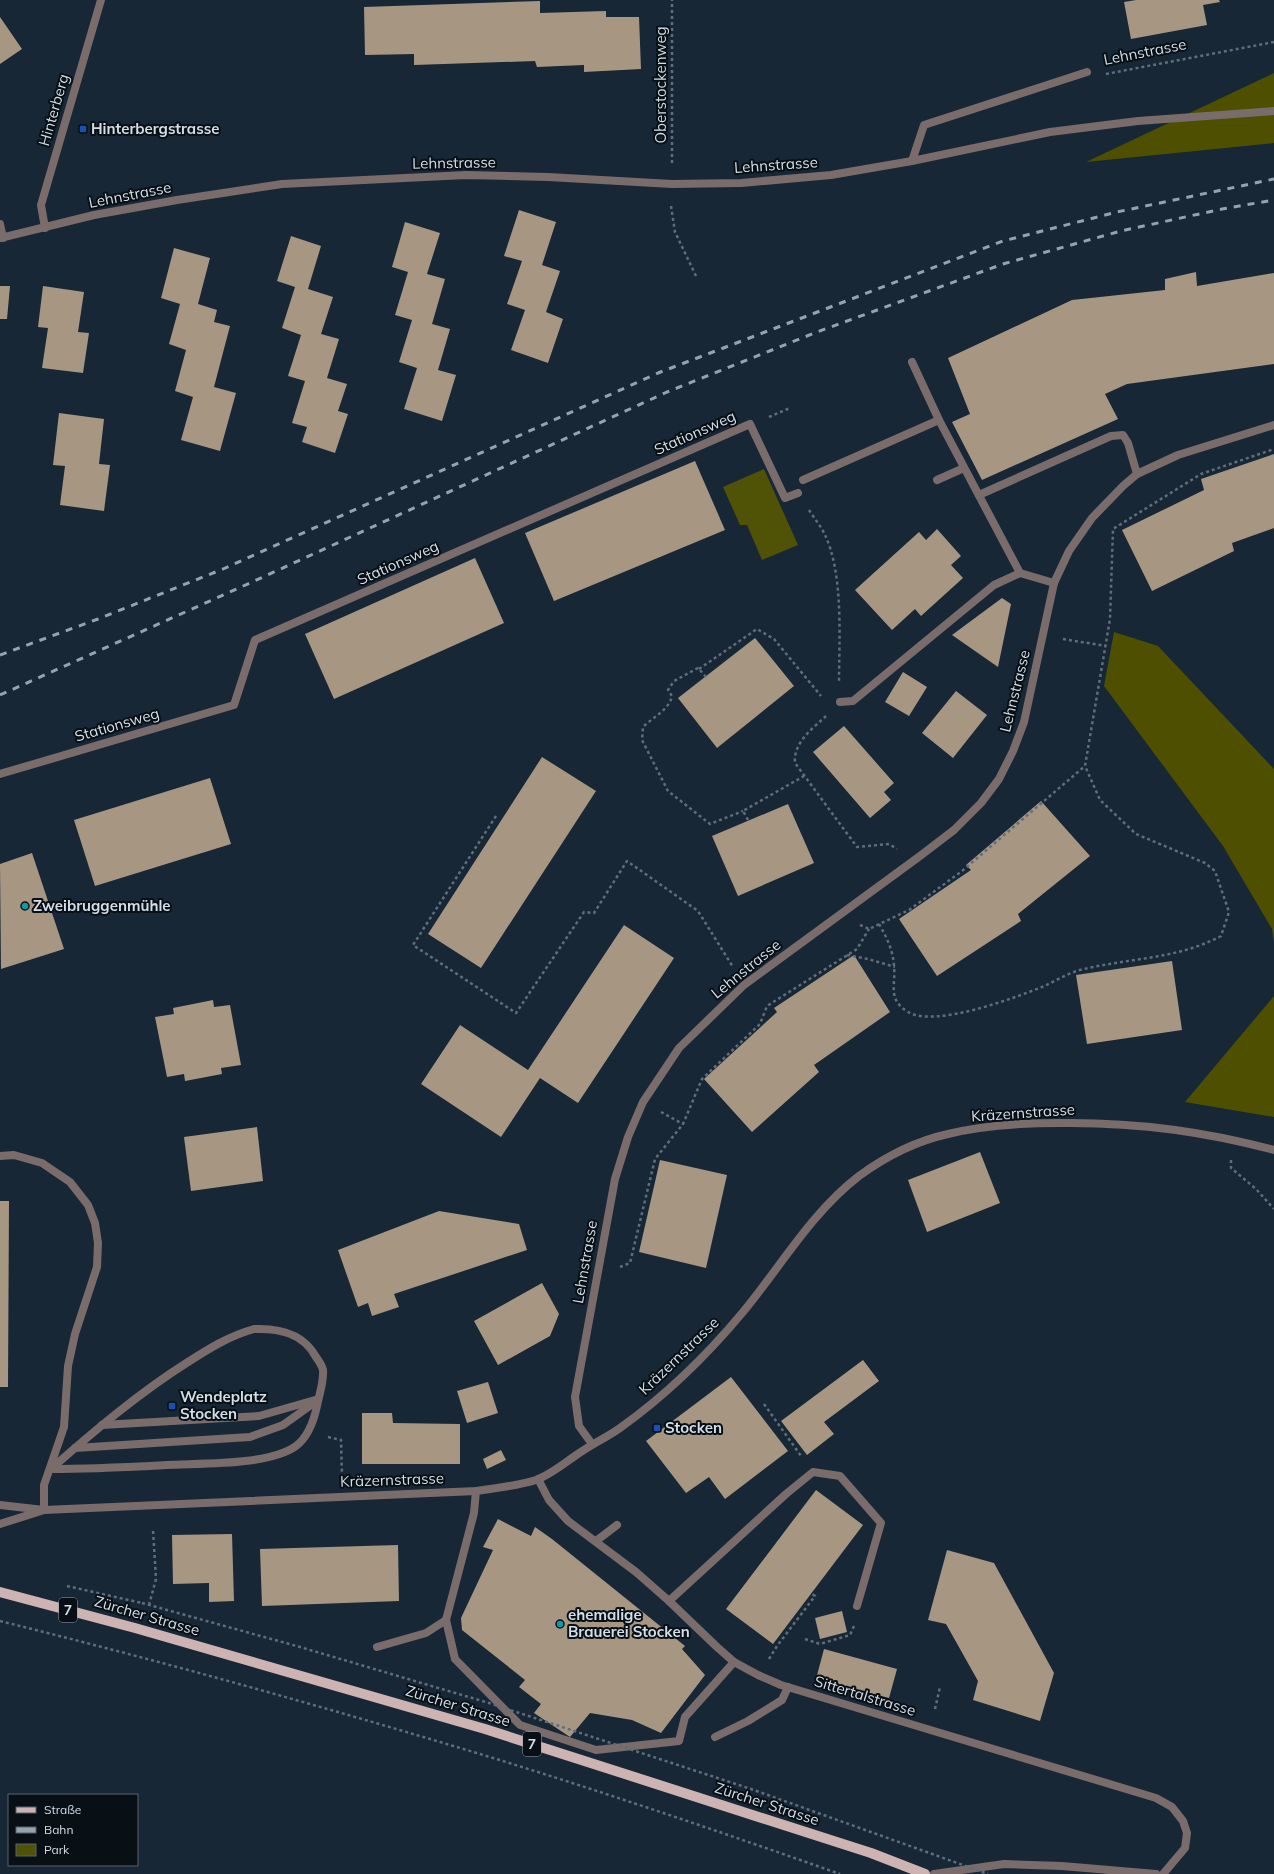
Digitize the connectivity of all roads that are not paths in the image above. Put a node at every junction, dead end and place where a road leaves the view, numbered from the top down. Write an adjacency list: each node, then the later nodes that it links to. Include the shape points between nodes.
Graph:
1 (101, 0): 6 (street, Hinterberg, via 41,205)
2 (1087, 72): 4 (street, Lehnstrasse, via 924,124)
3 (1274, 111): 4 (street, Lehnstrasse, via 1138,121 1050,132)
4 (912, 161): 6 (street, Lehnstrasse, via 831,175 741,183 672,184 466,175 282,184 94,215)
5 (0, 224): 7 (street)
6 (45, 228): 7 (street, Lehnstrasse)
7 (1, 238)
8 (912, 362): 9 (street)
9 (939, 420): 11 (street); 13 (street)
10 (1274, 425): 12 (street, Lehnstrasse, via 1178,456)
11 (964, 468): 14 (street); 16 (street)
12 (1137, 474): 16 (street, via 1123,435 1111,436); 18 (street, Lehnstrasse, via 1092,518 1069,551)
13 (803, 480)
14 (937, 480)
15 (798, 492): 20 (street, Stationsweg, via 785,498 750,424 255,640 234,705)
16 (979, 495): 17 (street)
17 (1020, 573): 18 (street); 19 (street, via 994,585 853,701)
18 (1054, 582): 25 (street, Lehnstrasse, via 1024,722 1013,751 981,804 954,830 920,856 732,994 679,1048 642,1102 615,1179 575,1397 579,1426)
19 (840, 702)
20 (0, 774)
21 (1274, 1150): 25 (street, Kräzernstrasse, via 1235,1139 1172,1128 1106,1123 992,1126 947,1134 916,1144 888,1157 859,1176 834,1198 743,1312 706,1352 652,1403 619,1428)
22 (0, 1156): 27 (street, via 14,1155 42,1162 59,1173 80,1192 95,1223 98,1243 97,1267 77,1327 68,1366 64,1427)
23 (318, 1400): 24 (street, via 259,1416); 24 (street, via 323,1370 309,1346 286,1332 270,1328 254,1329 237,1334 210,1348 162,1379); 26 (street, via 283,1425 250,1437); 27 (street, via 308,1432 296,1445 277,1455 239,1462)
24 (102, 1425): 26 (street)
25 (592, 1444): 28 (street, Kräzernstrasse)
26 (75, 1448): 27 (street)
27 (50, 1469): 31 (street, via 44,1485)
28 (538, 1479): 29 (street, Kräzernstrasse); 34 (street, Sittertalstrasse, via 550,1500 568,1521)
29 (476, 1491): 31 (street, Kräzernstrasse); 38 (street, via 472,1520)
30 (0, 1505): 31 (street, Kräzernstrasse)
31 (44, 1510): 32 (street, Kräzernstrasse)
32 (0, 1524)
33 (617, 1525): 34 (street)
34 (596, 1541): 36 (street, Sittertalstrasse)
35 (0, 1592): 43 (main road, Zürcher Strasse / 7, via 135,1628 485,1729 871,1853)
36 (669, 1601): 37 (street, via 812,1472 840,1476 881,1523); 40 (street, Sittertalstrasse)
37 (857, 1606)
38 (446, 1620): 39 (street, via 426,1633); 40 (street, via 455,1659 520,1725 596,1750 679,1741 685,1717)
39 (377, 1647)
40 (734, 1662): 41 (street, Sittertalstrasse, via 758,1676)
41 (788, 1687): 42 (street, via 782,1700 748,1721); 46 (street, Sittertalstrasse, via 1156,1798 1172,1807 1183,1821 1186,1833 1185,1848)
42 (715, 1736)
43 (925, 1874)
44 (934, 1874): 45 (street, via 1004,1864)
45 (1156, 1874)
46 (1163, 1874)

